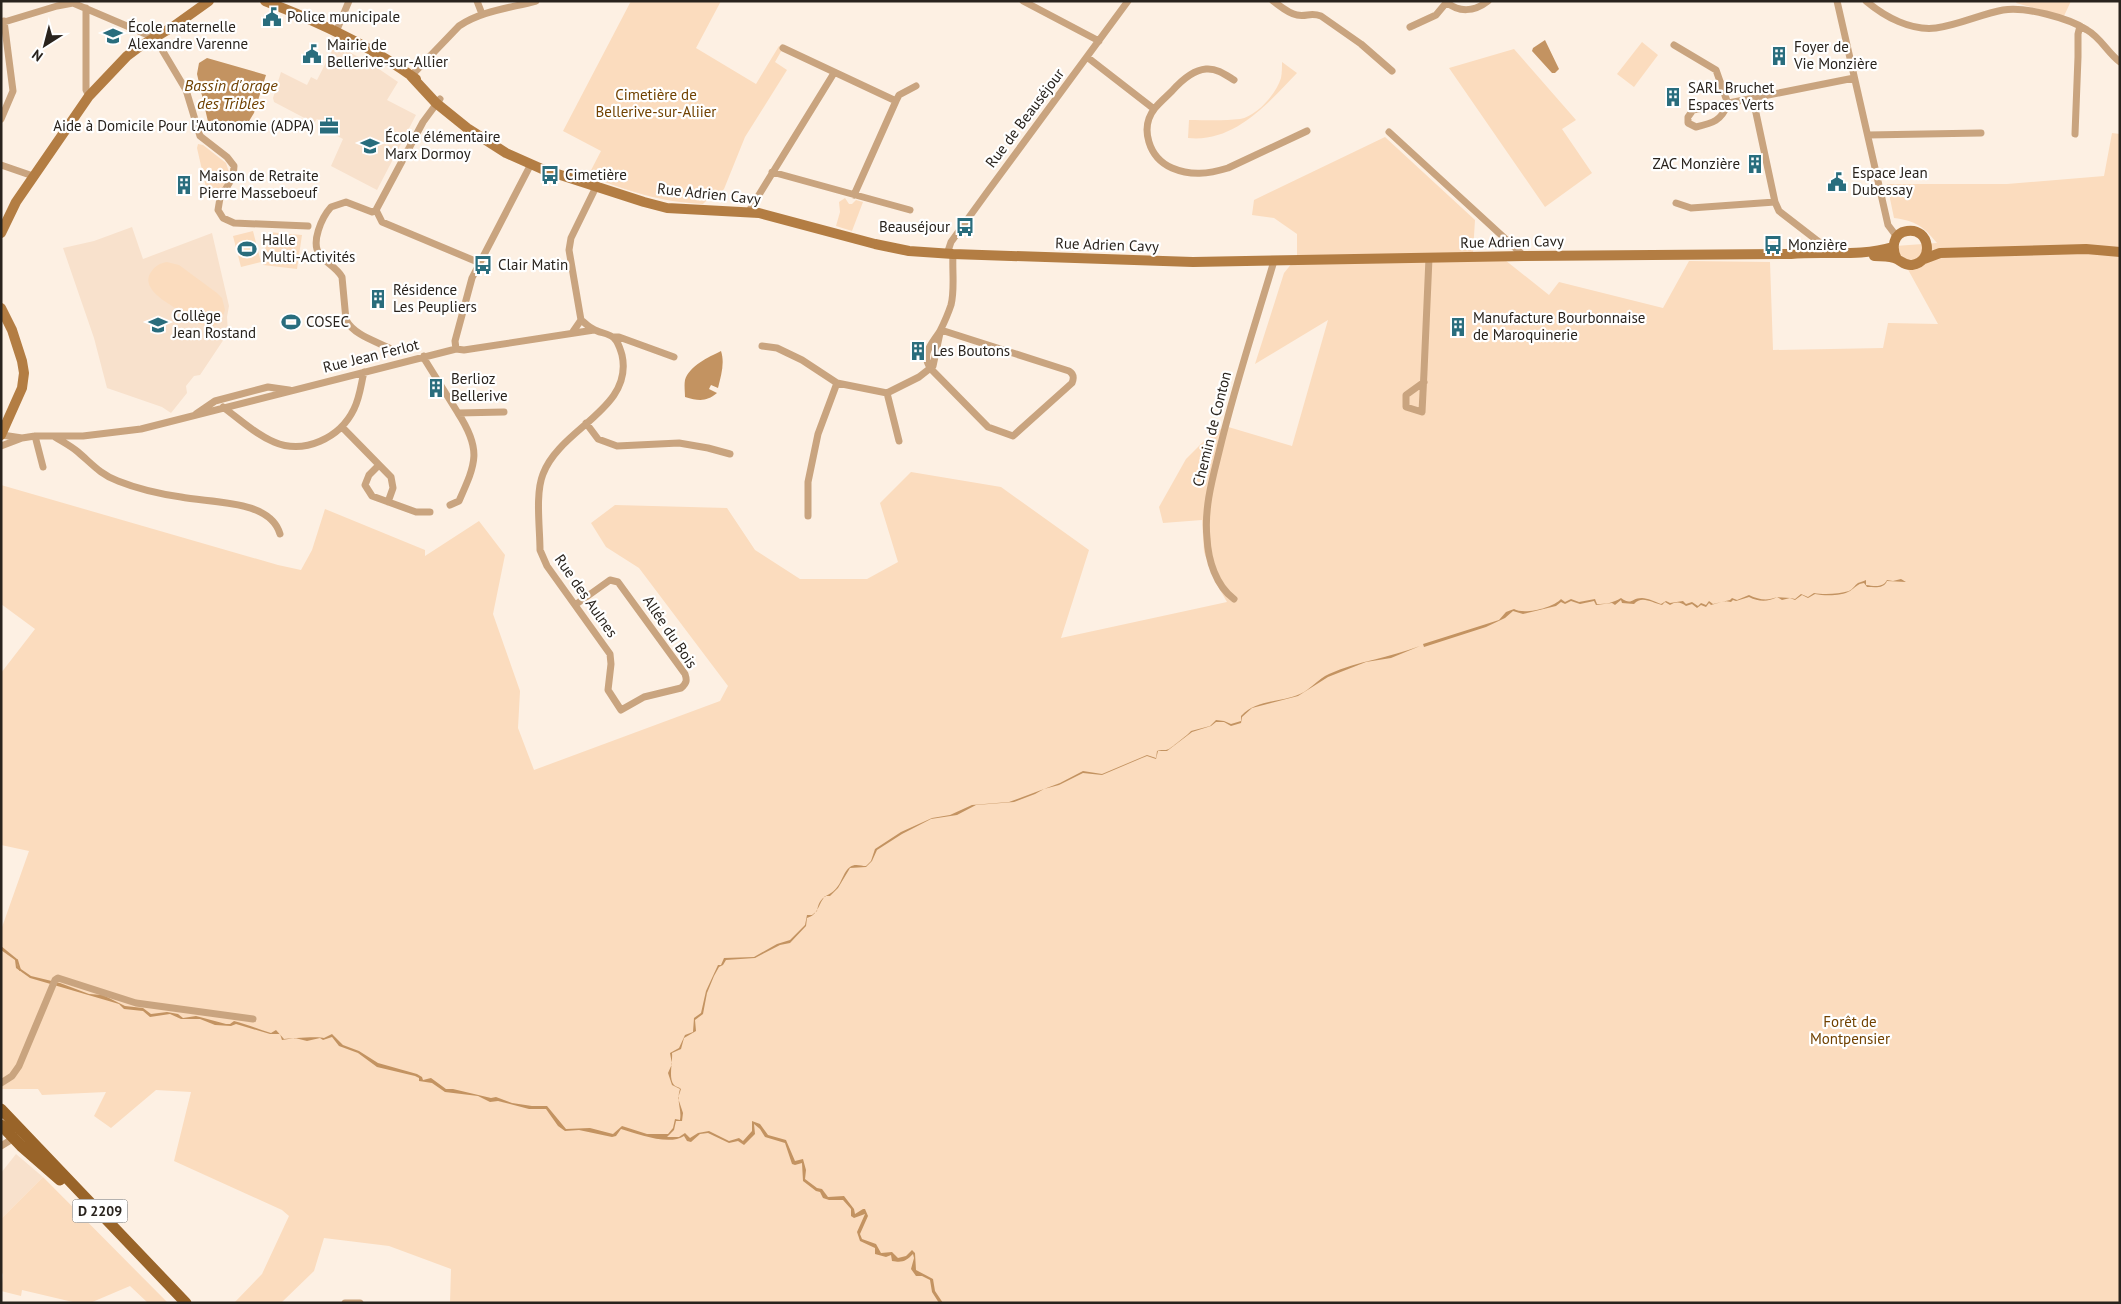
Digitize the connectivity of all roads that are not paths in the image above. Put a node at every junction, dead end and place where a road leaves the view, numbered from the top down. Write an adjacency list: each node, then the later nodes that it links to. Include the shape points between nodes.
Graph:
1 (209, 1): 20 (main road)
2 (265, 1): 19 (main road, Rue Adrien Cavy)
3 (349, 1): 19 (street)
4 (477, 1): 15 (street)
5 (536, 1): 15 (street)
6 (1023, 1): 21 (street)
7 (1128, 1): 21 (street, Rue de Beauséjour)
8 (1273, 1): 26 (street, via 1292,14 1314,13 1321,16)
9 (1488, 1): 13 (street, via 1481,7 1467,10 1453,8)
10 (1837, 1): 29 (street)
11 (1866, 1): 17 (street, via 1887,16 1922,28 1937,28 2017,9)
12 (73, 2): 14 (street); 16 (street)
13 (1446, 2): 18 (street, via 1436,15)
14 (86, 8): 20 (street); 32 (street, via 86,90)
15 (482, 14): 28 (street, via 459,26)
16 (2, 22): 38 (street, via 13,91)
17 (2080, 26): 25 (street, via 2095,36); 42 (street)
18 (1410, 27)
19 (336, 32): 28 (main road, Rue Adrien Cavy)
20 (155, 38): 32 (main road, via 127,56); 55 (street, via 186,90 200,136 228,157 234,166 233,177 220,198 218,210 223,218 234,223)
21 (1099, 41): 24 (street, Rue de Beauséjour)
22 (1674, 45): 36 (street, via 1716,70)
23 (783, 48): 27 (street)
24 (1087, 57): 37 (street); 65 (street, Rue de Beauséjour, via 952,242)
25 (2120, 62)
26 (1392, 71)
27 (834, 73): 35 (street); 46 (street)
28 (412, 76): 34 (main road, Rue Adrien Cavy)
29 (1854, 78): 33 (street); 43 (street)
30 (1234, 80): 37 (street, via 1213,69 1198,71)
31 (916, 86): 35 (street, via 899,95)
32 (89, 96): 47 (main road)
33 (1753, 99): 36 (street); 50 (street)
34 (438, 101): 44 (main road, Rue Adrien Cavy, via 487,142); 52 (street, via 423,122)
35 (896, 101): 49 (street)
36 (1728, 104): 36 (street, via 1693,110 1688,123 1696,127 1712,124 1724,115)
37 (1154, 109): 39 (street, via 1148,140 1154,154 1165,165 1193,174 1228,168)
38 (1, 119)
39 (1307, 131)
40 (1389, 132): 67 (street)
41 (1981, 132): 43 (street)
42 (2075, 134)
43 (1868, 135): 57 (street, via 1888,225)
44 (531, 164): 48 (main road, Rue Adrien Cavy); 72 (street)
45 (1, 165): 47 (street)
46 (772, 172): 49 (street); 54 (street)
47 (33, 176): 56 (main road)
48 (596, 186): 54 (main road, Rue Adrien Cavy, via 667,208); 74 (street, via 571,238 569,250)
49 (854, 195): 53 (street)
50 (1775, 202): 51 (street, via 1691,208); 58 (street, via 1779,211)
51 (1676, 203)
52 (376, 210): 72 (street, via 382,222); 80 (street, via 372,212 346,202 330,207 319,230 317,249 342,277 348,324)
53 (910, 210)
54 (749, 211): 65 (main road, Rue Adrien Cavy, via 875,244)
55 (308, 226)
56 (1, 233)
57 (1897, 236): 59 (main road, via 1907,231 1918,232); 60 (main road)
58 (1815, 240): 61 (street); 62 (street)
59 (1928, 246): 64 (main road); 70 (main road)
60 (1893, 248): 62 (main road, Rue Adrien Cavy, via 1877,252); 69 (main road)
61 (1813, 252): 62 (main road, Rue Adrien Cavy); 66 (main road, Rue Adrien Cavy)
62 (1832, 252)
63 (2120, 252): 64 (main road, via 2086,249)
64 (1940, 253): 70 (main road)
65 (950, 254): 71 (main road, Rue Adrien Cavy, via 1193,262); 76 (street, via 953,294)
66 (1791, 254): 67 (main road, Rue Adrien Cavy); 69 (main road, Rue Adrien Cavy)
67 (1524, 256): 68 (main road, Rue Adrien Cavy)
68 (1429, 258): 71 (main road, Rue Adrien Cavy); 86 (street)
69 (1897, 258): 70 (main road, via 1909,265)
70 (1924, 259)
71 (1274, 261): 112 (street, Chemin de Conton, via 1225,426 1207,511 1209,556 1226,593)
72 (480, 263): 81 (street, via 472,278)
73 (1, 308): 96 (main road, via 24,373 22,388)
74 (581, 320): 75 (street); 77 (street)
75 (594, 330): 77 (street); 78 (street)
76 (940, 330): 84 (street); 84 (street, via 1072,373 1074,378 1013,436 988,427)
77 (572, 333): 81 (street, Rue Jean Ferlot)
78 (613, 337): 83 (street); 94 (street, Rue des Aulnes, via 624,363 622,380 616,395)
79 (762, 346): 87 (street, via 777,348)
80 (389, 348)
81 (456, 349): 82 (street, Rue Jean Ferlot)
82 (424, 356): 85 (street, Rue Jean Ferlot); 92 (street)
83 (674, 357)
84 (931, 369): 89 (street)
85 (364, 372): 88 (street, Rue Jean Ferlot); 95 (street, via 357,402)
86 (1424, 382)
87 (837, 383): 89 (street); 110 (street, via 818,434 808,482)
88 (293, 391): 90 (street, Rue Jean Ferlot); 93 (street, Rue Jean Ferlot, via 268,387 215,401)
89 (886, 393): 101 (street)
90 (223, 407): 93 (street, Rue Jean Ferlot); 95 (street, via 261,436 296,447 313,444)
91 (504, 412): 92 (street)
92 (458, 413): 108 (street, via 473,439 474,460 473,471 459,501)
93 (196, 415): 99 (street, Rue Jean Ferlot, via 141,429)
94 (586, 423): 104 (street, via 598,439 616,446 679,443); 113 (street, Rue des Aulnes, via 550,459 540,483 542,558)
95 (342, 427): 105 (street)
96 (1, 435): 100 (street, Rue Jean Ferlot)
97 (35, 436): 98 (street, Rue Jean Ferlot); 100 (street, Rue Jean Ferlot); 106 (street)
98 (54, 436): 99 (street, Rue Jean Ferlot); 103 (street)
99 (80, 436): 103 (street)
100 (22, 438): 102 (street, Rue Jean Ferlot)
101 (899, 441)
102 (1, 446)
103 (75, 450): 111 (street, via 108,477 136,488 255,510 274,520)
104 (730, 454)
105 (379, 465): 107 (street, via 393,482); 107 (street, via 369,475 366,485 372,496)
106 (43, 467)
107 (388, 502): 109 (street, via 416,512)
108 (450, 505)
109 (430, 512)
110 (808, 516)
111 (280, 534)
112 (1234, 599)
113 (575, 605): 114 (street, Rue des Aulnes, via 610,654 608,690); 114 (street, Allée du Bois, via 610,580 618,582 685,674 687,680 681,688 644,697)
114 (621, 710)
115 (253, 1019): 116 (street, via 136,1003 64,978 54,983 18,1066 12,1076)
116 (1, 1083)
117 (1, 1109): 118 (main road, D 2209)
118 (8, 1129): 119 (street); 120 (main road, D 2209); 121 (main road, D 2209, via 90,1201)
119 (1, 1146)
120 (178, 1303)
121 (186, 1303)
122 (345, 1303): 123 (street)
123 (360, 1303)

